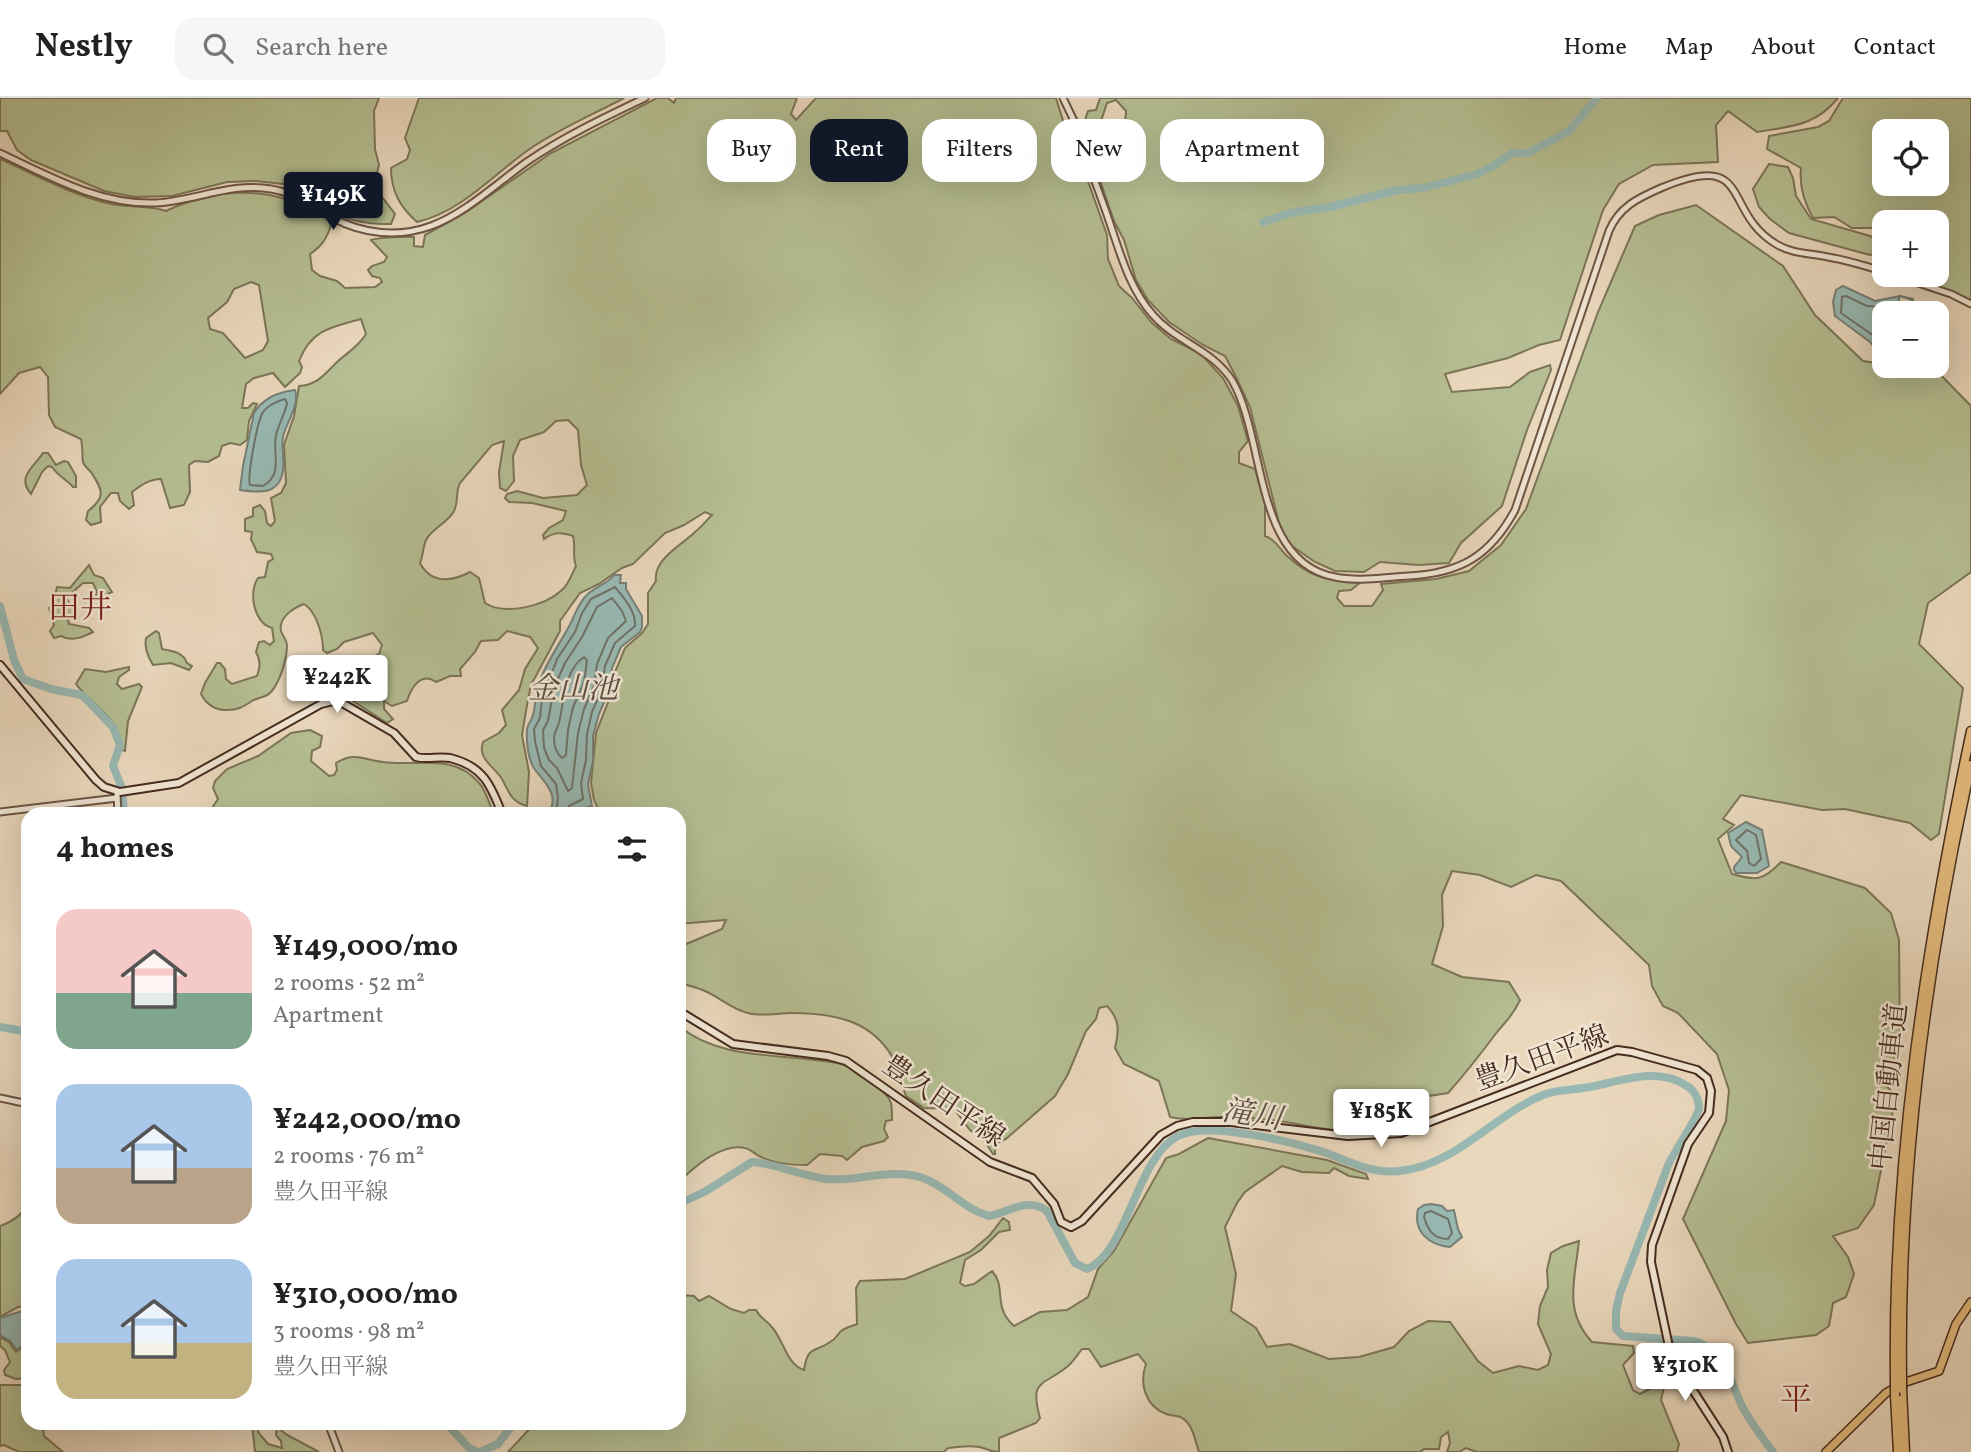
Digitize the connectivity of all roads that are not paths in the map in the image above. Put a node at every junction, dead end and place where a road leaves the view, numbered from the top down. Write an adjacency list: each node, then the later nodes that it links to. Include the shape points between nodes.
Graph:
1 (645, 98): 3 (street, via 546,150 443,220 397,233 351,226 289,192 260,187 234,187 156,202 108,198 70,186)
2 (1063, 98): 4 (street, via 1136,291 1155,318 1212,358 1231,380 1247,413 1282,538 1303,563 1333,577 1446,571 1479,555 1498,537 1515,510 1608,231 1619,212 1635,200 1682,179 1711,175 1728,184 1750,218 1776,244)
3 (0, 153)
4 (1872, 268)
5 (1932, 287): 6 (street)
6 (1971, 304)
7 (0, 665): 10 (main road, via 96,780)
8 (1971, 732): 20 (highway, 中国自動車道, via 1936,908 1914,1058 1897,1252)
9 (1971, 765): 20 (highway, 中国自動車道, via 1943,909 1922,1059 1908,1198)
10 (120, 793): 11 (street); 12 (street); 13 (main road, via 179,783 321,704 337,700 394,733 416,757 449,758 479,772 486,777)
11 (32, 807)
12 (119, 807)
13 (499, 807)
14 (21, 809): 15 (street)
15 (0, 812)
16 (686, 1015): 23 (main road, 豊久田平線, via 733,1044 846,1061 990,1162 1032,1178 1054,1204 1061,1222 1071,1227 1082,1221 1161,1135 1184,1124 1231,1122 1348,1136 1388,1136 1617,1050 1688,1067 1707,1078 1711,1103 1688,1144 1650,1252 1671,1356)
17 (0, 1098): 18 (street)
18 (21, 1102)
19 (1971, 1302): 24 (main road, via 1956,1324 1939,1371 1886,1393)
20 (1898, 1378): 25 (highway, 中国自動車道, bridge); 26 (highway, 中国自動車道, bridge)
21 (330, 1430): 22 (street)
22 (339, 1452)
23 (1728, 1452)
24 (1826, 1452)
25 (1898, 1452)
26 (1905, 1452)

